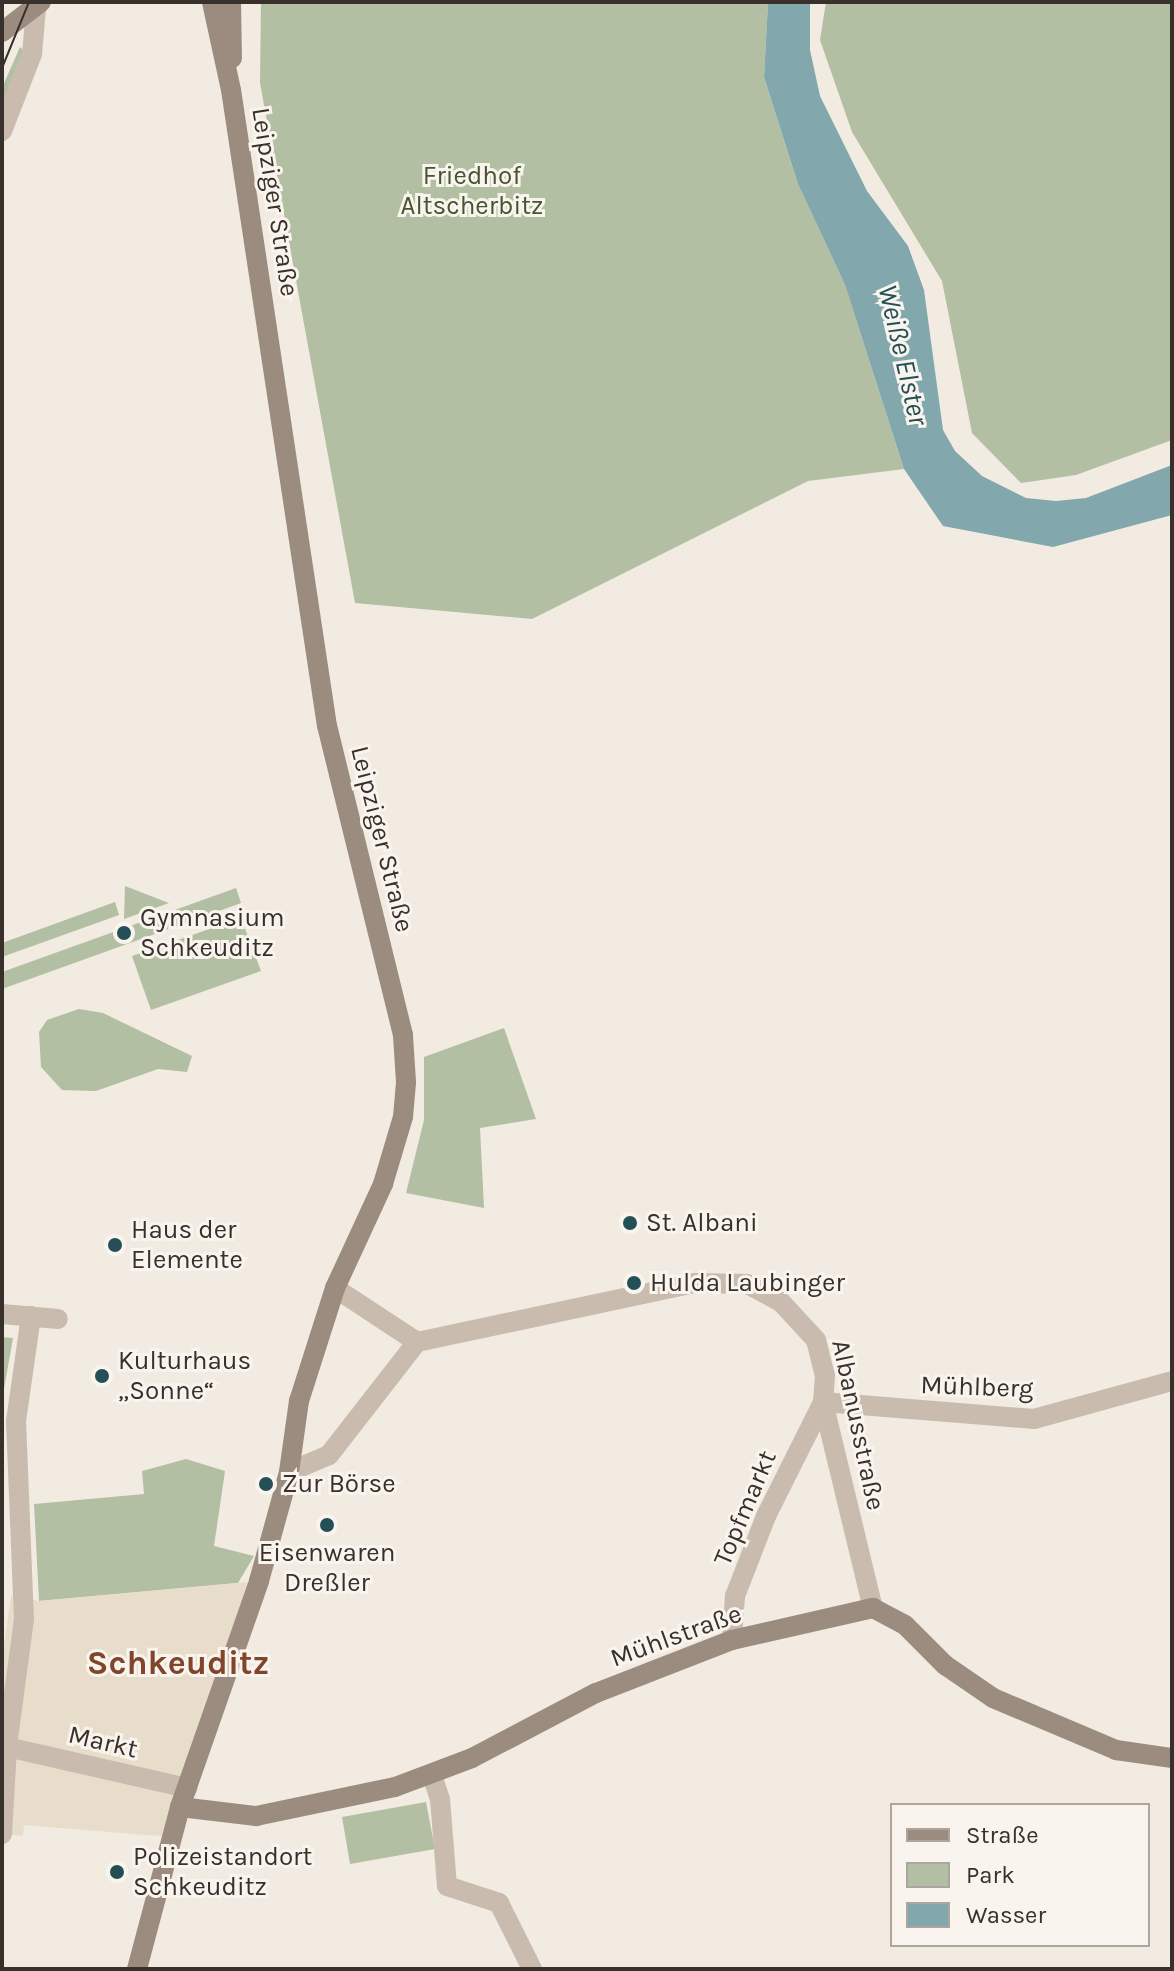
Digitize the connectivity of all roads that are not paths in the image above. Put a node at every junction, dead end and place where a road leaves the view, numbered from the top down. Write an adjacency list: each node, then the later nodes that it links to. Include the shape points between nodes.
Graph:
1 (212, 2): 5 (street, Leipziger Straße)
2 (231, 2): 5 (street, Leipziger Straße)
3 (39, 5): 4 (street); 6 (street, via 32,54)
4 (2, 32)
5 (231, 90): 7 (street, Leipziger Straße, via 327,726 403,1035 403,1117 383,1184)
6 (2, 131)
7 (335, 1288): 11 (street); 14 (street, Leipziger Straße, via 299,1401)
8 (2, 1314): 9 (street)
9 (31, 1316): 10 (street); 17 (street, via 16,1421 24,1598)
10 (58, 1319)
11 (417, 1342): 13 (street, Albanusstraße, via 695,1283 747,1284 781,1302 816,1340 825,1375); 14 (street, via 329,1455)
12 (1172, 1381): 13 (street, Mühlberg, via 1034,1419)
13 (823, 1402): 15 (street, Albanusstraße); 16 (street, Topfmarkt, via 766,1516 735,1596)
14 (289, 1472): 21 (street, Leipziger Straße, via 259,1581)
15 (873, 1608): 16 (street, Mühlstraße); 19 (street, via 905,1625 945,1665 993,1698 1116,1750)
16 (732, 1640): 20 (street, Mühlstraße, via 596,1693)
17 (6, 1702): 18 (street)
18 (7, 1747): 21 (street, Markt); 22 (street)
19 (1172, 1758)
20 (432, 1775): 21 (street, Mühlstraße, via 256,1816); 24 (street, via 440,1799 447,1886 499,1903)
21 (183, 1797): 23 (street)
22 (2, 1834)
23 (137, 1969)
24 (532, 1969)

